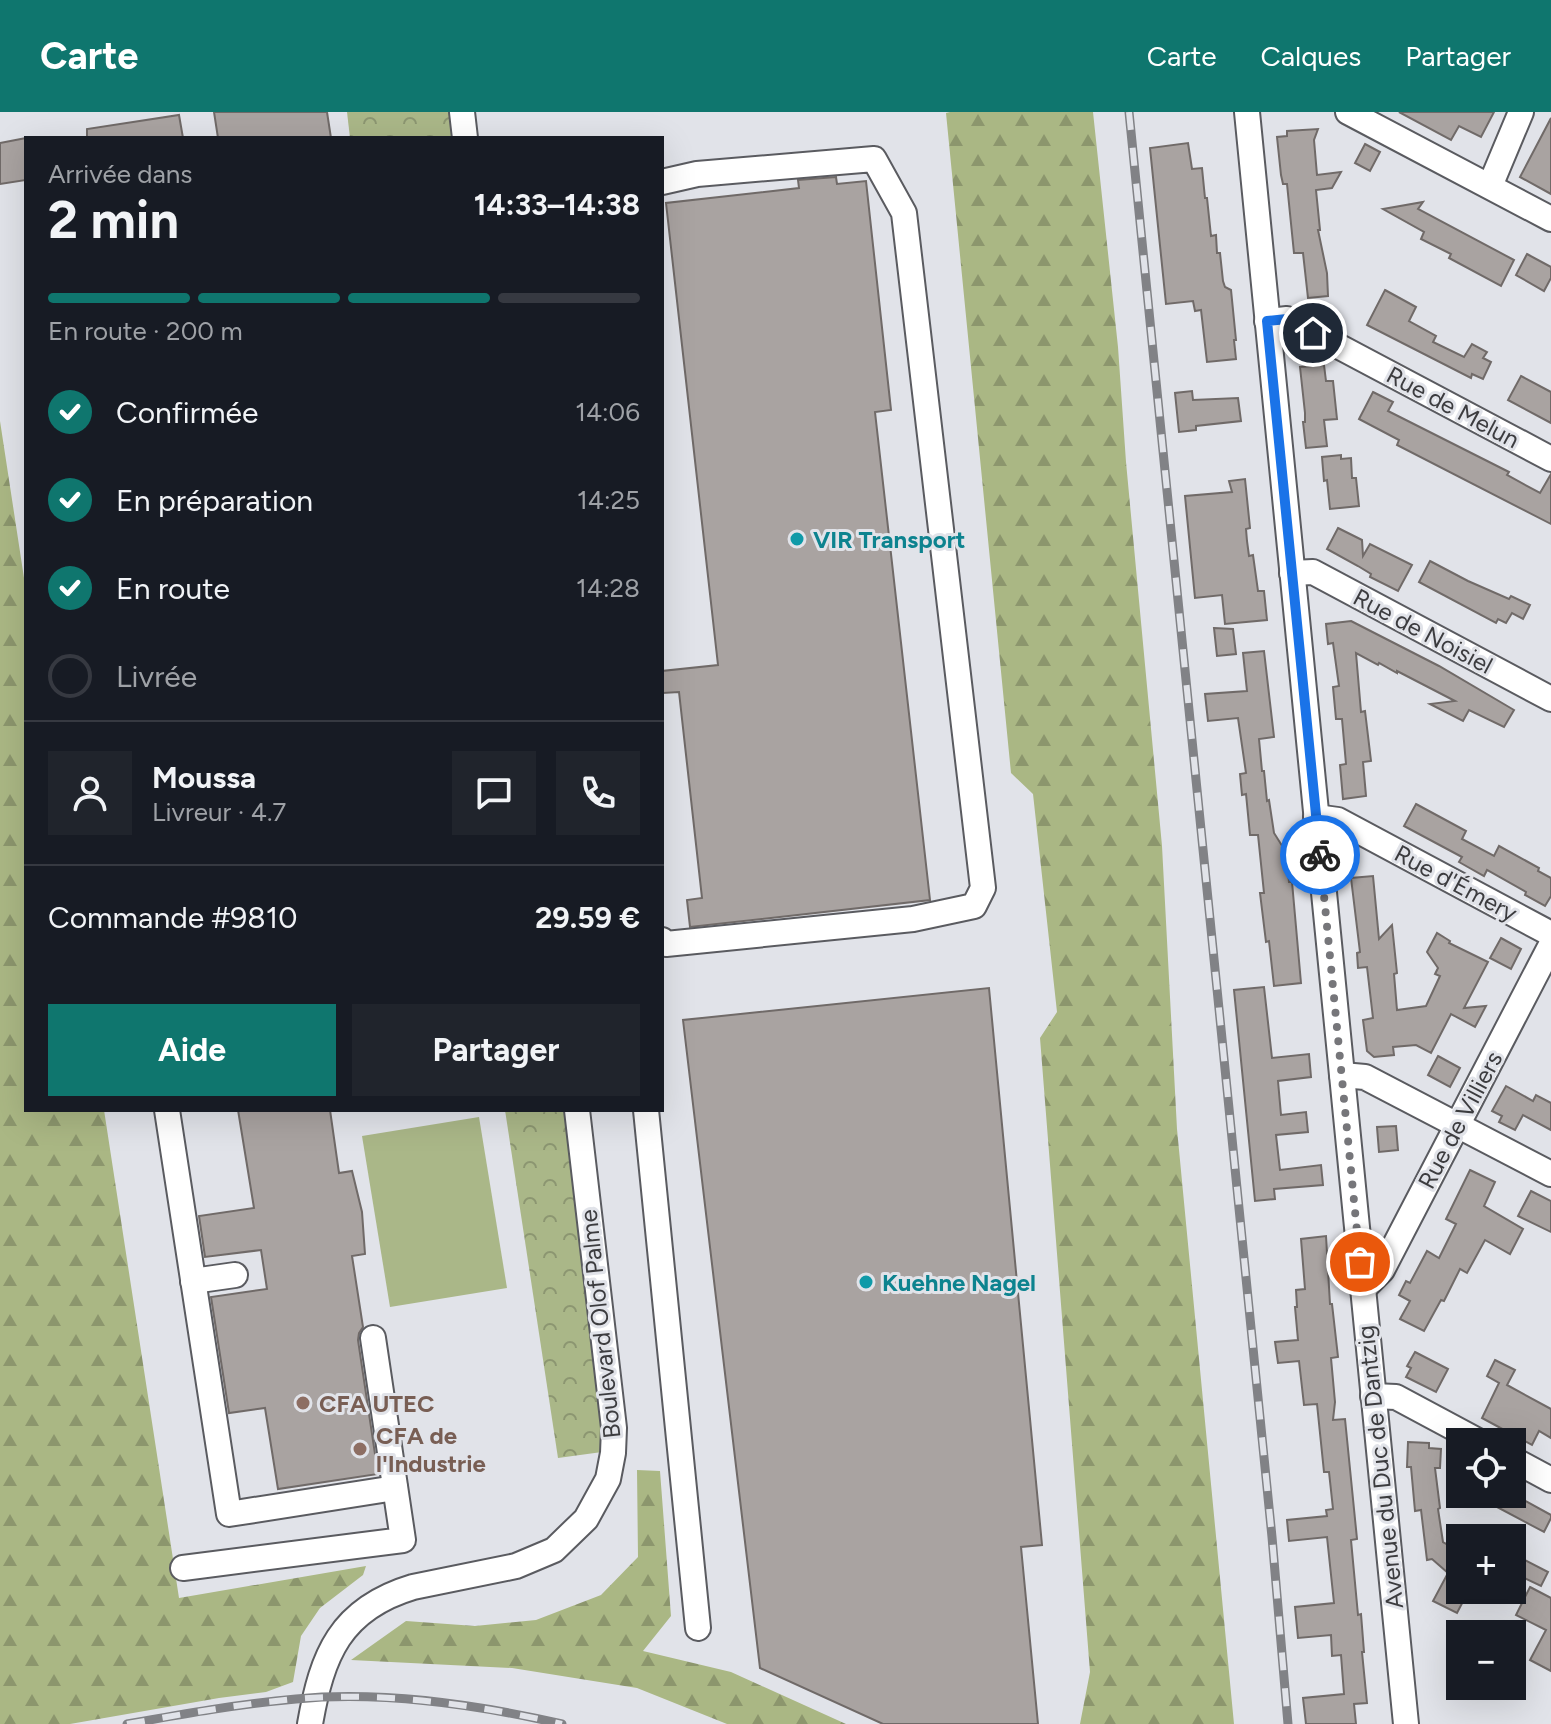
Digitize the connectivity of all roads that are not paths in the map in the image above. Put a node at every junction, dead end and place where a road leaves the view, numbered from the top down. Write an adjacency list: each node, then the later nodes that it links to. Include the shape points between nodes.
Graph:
1 (462, 112): 5 (street)
2 (1247, 112): 9 (street, Avenue du Duc de Dantzig)
3 (1348, 112): 7 (street)
4 (1521, 112): 7 (street)
5 (465, 136)
6 (664, 182): 15 (street, via 874,159 904,213 983,888 974,906 913,919)
7 (1490, 186): 8 (street)
8 (1551, 219)
9 (1267, 321): 10 (street, Rue de Melun, via 1287,319); 11 (street, Avenue du Duc de Dantzig)
10 (1551, 459)
11 (1292, 573): 12 (street, Rue de Noisiel, via 1313,572); 13 (street, Avenue du Duc de Dantzig)
12 (1551, 699)
13 (1316, 817): 14 (street, Rue d'Émery, via 1338,820); 17 (street, Avenue du Duc de Dantzig)
14 (1551, 934)
15 (664, 942)
16 (1551, 945): 21 (street, Rue de Villiers)
17 (1342, 1075): 21 (street, via 1365,1077); 25 (street, Avenue du Duc de Dantzig)
18 (167, 1112): 24 (street)
19 (577, 1112): 34 (street, Boulevard Olof Palme, via 614,1428 608,1479 586,1519 554,1550 516,1566 397,1591 360,1614 330,1651)
20 (646, 1112): 33 (street)
21 (1458, 1125): 22 (street); 25 (street, Rue de Villiers, via 1382,1270)
22 (1551, 1174)
23 (235, 1275): 24 (street)
24 (193, 1281): 31 (street, via 229,1514)
25 (1363, 1289): 27 (street, Avenue du Duc de Dantzig)
26 (373, 1338): 31 (street, via 398,1462)
27 (1373, 1396): 28 (street, via 1396,1397); 35 (street, Avenue du Duc de Dantzig)
28 (1454, 1428)
29 (1526, 1467): 30 (street)
30 (1551, 1480)
31 (395, 1488): 32 (street, via 403,1540)
32 (183, 1568)
33 (698, 1628)
34 (310, 1724)
35 (1406, 1724)

